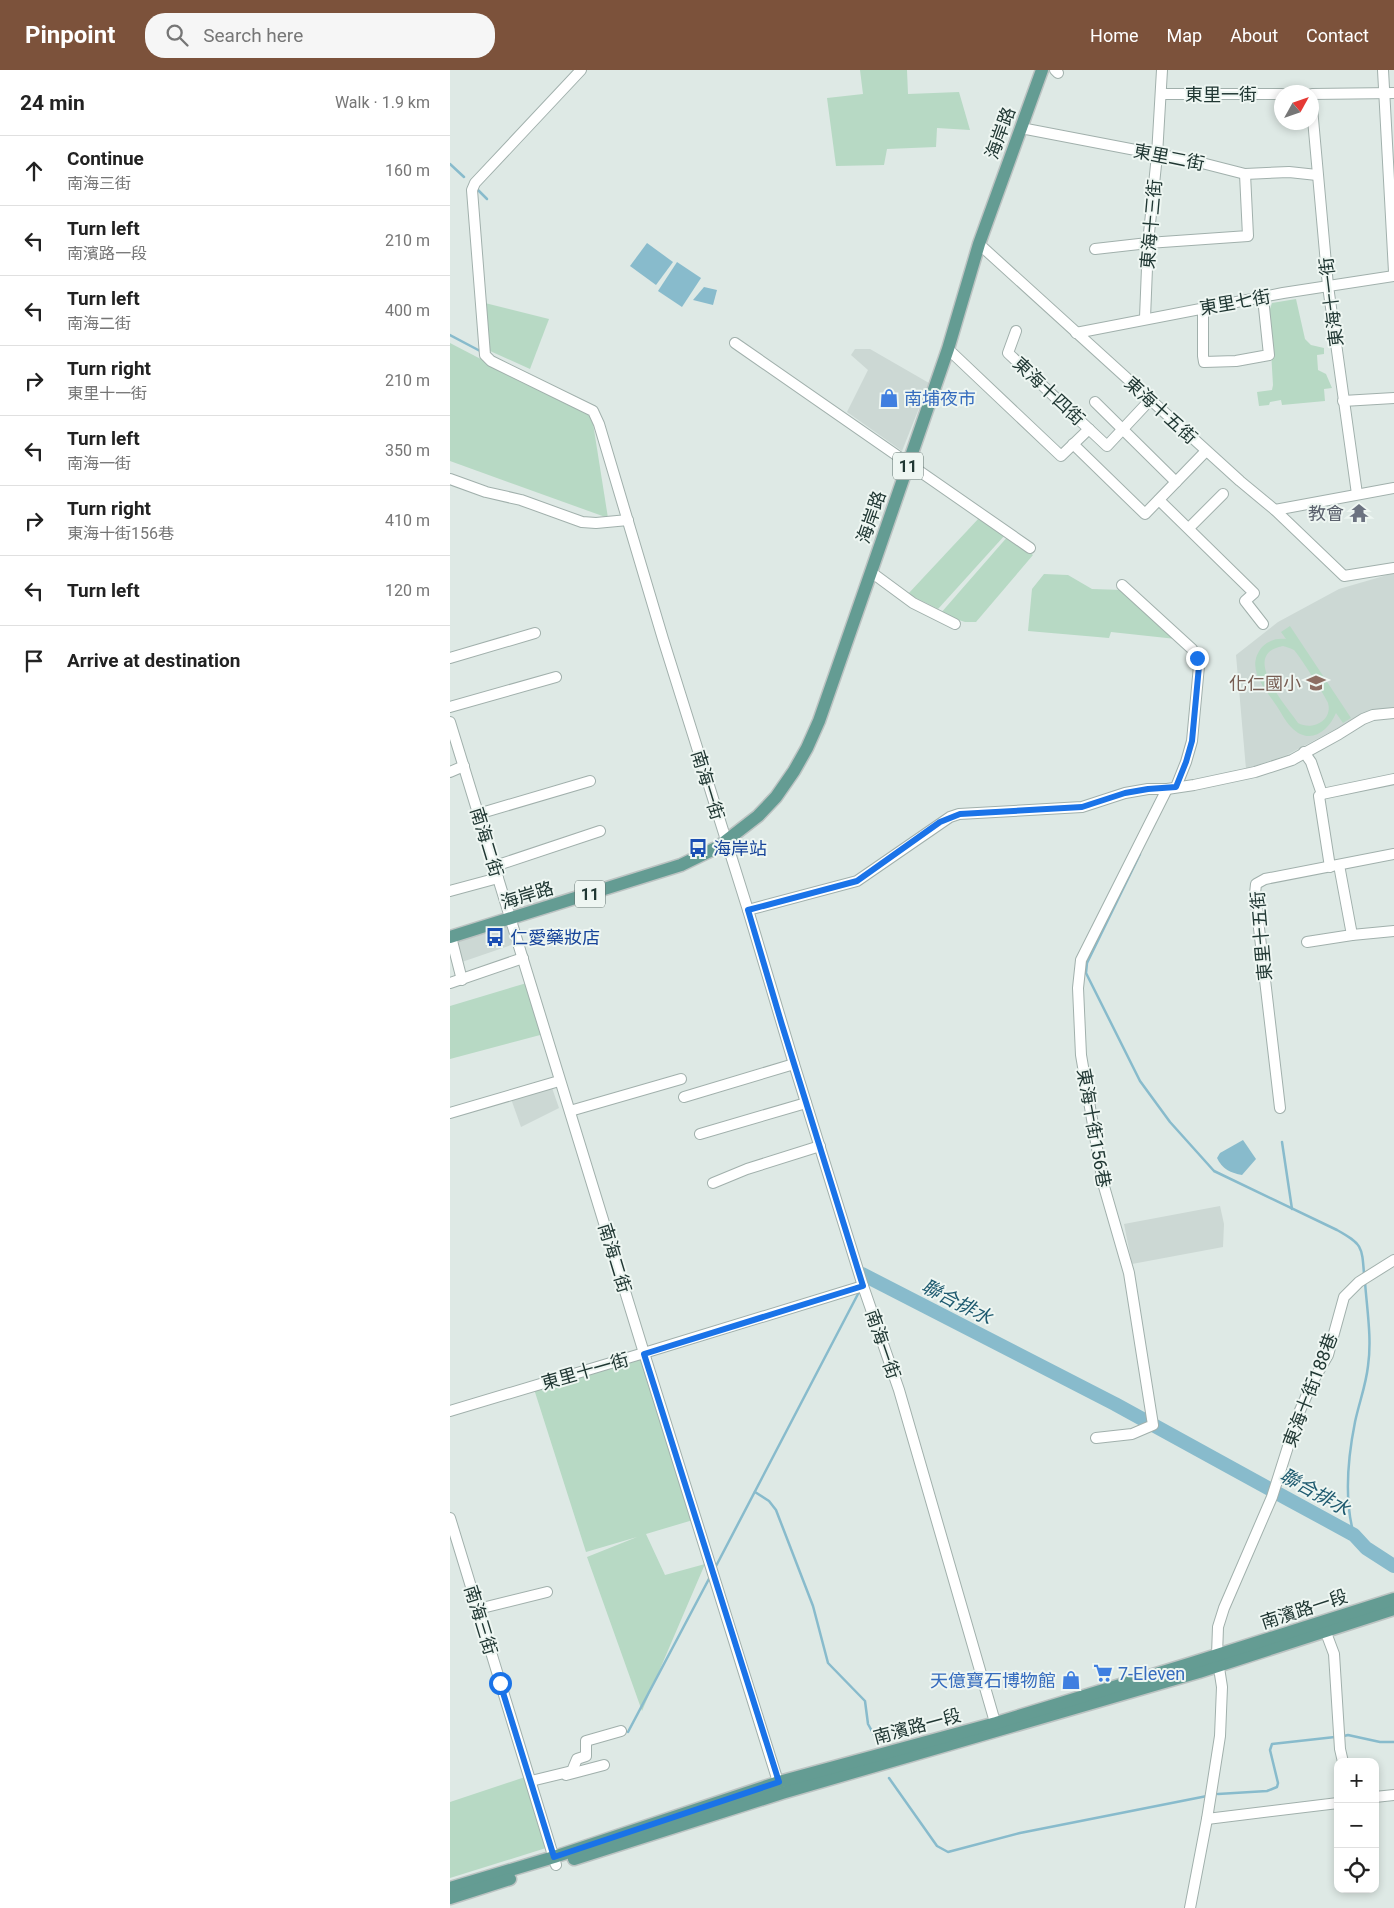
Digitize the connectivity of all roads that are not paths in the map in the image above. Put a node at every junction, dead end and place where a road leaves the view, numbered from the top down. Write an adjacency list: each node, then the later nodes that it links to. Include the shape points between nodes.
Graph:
1 (581, 70): 44 (street, 南海一街, via 472,190 485,355 491,361 594,412)
2 (1042, 70): 9 (main road, 海岸路 / 11)
3 (1162, 70): 6 (street, 東海十三街)
4 (1383, 70): 5 (street)
5 (1389, 93): 8 (street); 16 (street)
6 (1161, 94): 7 (street, 東里一街); 11 (street, 東海十三街)
7 (1274, 94)
8 (1319, 94)
9 (1021, 128): 11 (street, 東里二街); 15 (main road, 海岸路 / 11)
10 (1314, 130): 13 (street, 東海十一街)
11 (1157, 155): 12 (street, 東里二街); 14 (street, 東海十三街)
12 (1245, 174): 13 (street, 東里二街, via 1290,172); 14 (street, via 1248,236)
13 (1317, 175): 20 (street, 東海十一街)
14 (1148, 243): 17 (street); 23 (street, 東海十三街)
15 (979, 244): 25 (street, 東海十五街); 27 (main road, 海岸路 / 11)
16 (1393, 248): 18 (street)
17 (1095, 249)
18 (1394, 272)
19 (1394, 276): 20 (street, 東里七街)
20 (1328, 286): 21 (street, 東里七街); 30 (street, 東海十一街)
21 (1263, 298): 22 (street, 東里七街); 22 (street, via 1269,355 1236,361 1204,362)
22 (1203, 308): 23 (street, 東里七街)
23 (1146, 318): 25 (street, 東里七街)
24 (1016, 331): 32 (street, 東海十四街, via 1008,353)
25 (1076, 333): 29 (street, 東海十五街)
26 (735, 344): 36 (street)
27 (948, 349): 34 (street, via 1061,456); 36 (main road, 海岸路 / 11)
28 (1394, 398): 30 (street)
29 (1150, 400): 33 (street); 35 (street, 東海十五街)
30 (1343, 401): 41 (street, 東海十一街)
31 (1095, 402): 33 (street)
32 (1088, 429): 33 (street, 東海十四街, via 1106,446); 34 (street)
33 (1122, 429): 38 (street)
34 (1074, 444): 42 (street, 東海十四街, via 1145,514)
35 (1206, 451): 38 (street); 43 (street, 東海十五街)
36 (909, 463): 46 (street); 48 (main road, 海岸路 / 11)
37 (450, 479): 44 (street, via 582,522 596,524)
38 (1176, 482): 42 (street)
39 (1394, 488): 41 (street)
40 (1223, 494): 45 (street)
41 (1357, 494): 43 (street)
42 (1159, 500): 45 (street)
43 (1275, 510): 47 (street, 東海十五街, via 1344,576)
44 (628, 520): 67 (street, 南海一街)
45 (1189, 528): 51 (street, via 1254,593 1245,601)
46 (1030, 548)
47 (1394, 568)
48 (871, 572): 50 (street, via 913,603); 67 (main road, 海岸路 / 11, via 807,748 776,797)
49 (1122, 585): 63 (street, via 1192,649 1199,666 1192,741 1186,762)
50 (955, 624)
51 (1263, 624)
52 (535, 633): 53 (street)
53 (450, 658)
54 (556, 677): 55 (street)
55 (450, 707)
56 (1394, 713): 58 (street, via 1362,718)
57 (450, 724): 59 (street, 南海二街)
58 (1304, 752): 63 (street, via 1292,760 1255,772); 64 (street)
59 (464, 766): 60 (street); 65 (street, 南海二街)
60 (450, 772)
61 (1394, 780): 64 (street)
62 (590, 781): 65 (street)
63 (1172, 788): 73 (street, via 1125,793 1082,807 960,814 940,822 857,881); 97 (street, 東海十街156巷, via 1081,960 1078,988 1081,1055 1103,1183 1129,1273 1153,1425 1132,1434)
64 (1322, 794): 70 (street)
65 (478, 814): 69 (street, 南海二街)
66 (600, 831): 69 (street)
67 (728, 839): 73 (street, 南海一街); 74 (main road, 海岸路 / 11, via 681,865)
68 (1394, 854): 70 (street, 東里十五街)
69 (494, 866): 71 (street, 南海二街)
70 (1335, 866): 76 (street); 87 (street, 東里十五街, via 1265,879 1254,888)
71 (498, 878): 72 (street); 74 (street, 南海二街)
72 (450, 891)
73 (748, 910): 82 (street, 南海一街)
74 (511, 918): 77 (main road, 海岸路 / 11); 79 (street, 南海二街)
75 (1394, 931): 76 (street)
76 (1352, 935): 78 (street)
77 (451, 937): 80 (street)
78 (1307, 942)
79 (523, 958): 80 (street); 84 (street, 南海二街)
80 (462, 980): 81 (street)
81 (450, 983)
82 (794, 1064): 85 (street); 86 (street, 南海一街)
83 (681, 1079): 88 (street)
84 (559, 1081): 88 (street, 南海二街); 89 (street)
85 (684, 1097)
86 (806, 1103): 90 (street); 91 (street, 南海一街)
87 (1280, 1108)
88 (570, 1111): 95 (street, 南海二街)
89 (450, 1113)
90 (700, 1134)
91 (820, 1146): 92 (street); 94 (street, 南海一街)
92 (713, 1183)
93 (1394, 1260): 105 (street, 東海十街188巷, via 1344,1297 1328,1355 1298,1415 1272,1497 1224,1608 1218,1627)
94 (863, 1286): 95 (street, 東里十一街); 106 (street, 南海一街, via 899,1390)
95 (644, 1354): 96 (street, 東里十一街); 111 (street, 南海二街)
96 (450, 1411)
97 (1096, 1438)
98 (450, 1518): 99 (street, 南海三街)
99 (454, 1549): 102 (street, 南海三街)
100 (547, 1592): 102 (street)
101 (1394, 1599): 105 (main road, 南濱路一段)
102 (478, 1609): 110 (street, 南海三街)
103 (1394, 1609): 104 (main road, 南濱路一段)
104 (1325, 1630): 105 (main road, 南濱路一段); 108 (street, via 1334,1654)
105 (1218, 1660): 106 (main road, 南濱路一段); 115 (street, 東海十街188巷, via 1222,1687 1220,1736)
106 (997, 1727): 111 (main road, 南濱路一段)
107 (621, 1731): 110 (street, via 586,1741 586,1756 577,1759 572,1771)
108 (1342, 1758)
109 (604, 1765): 110 (street)
110 (531, 1783): 116 (street, 南海三街)
111 (780, 1788): 116 (main road, 南濱路一段)
112 (1394, 1795): 113 (street)
113 (1379, 1797)
114 (1334, 1803): 115 (street)
115 (1207, 1819): 119 (street, 東海十街188巷)
116 (555, 1861): 117 (main road, 南濱路一段); 118 (main road, 南濱路一段)
117 (450, 1888)
118 (450, 1898)
119 (1190, 1908)

